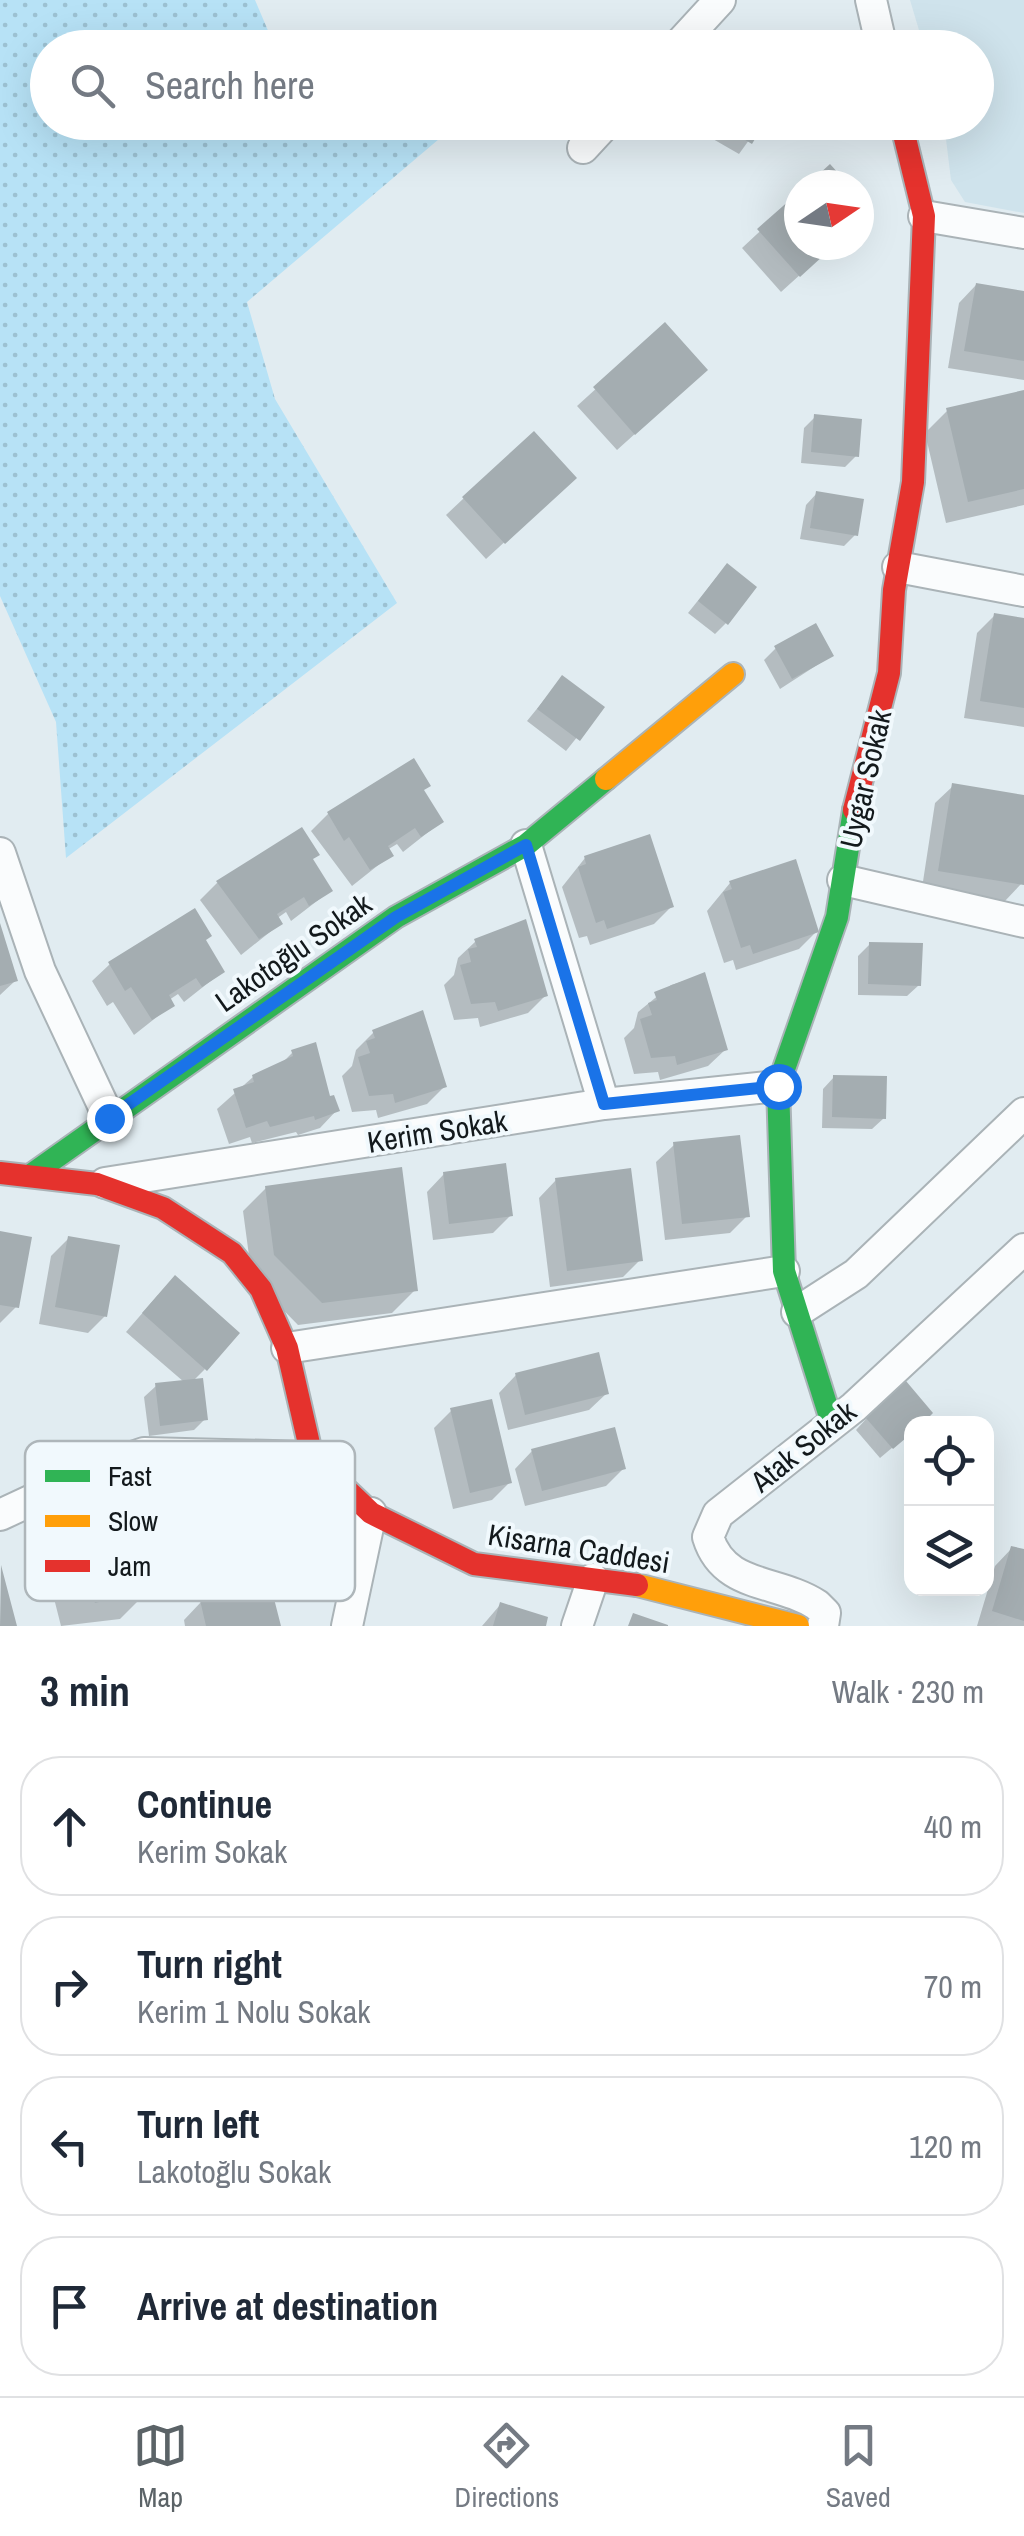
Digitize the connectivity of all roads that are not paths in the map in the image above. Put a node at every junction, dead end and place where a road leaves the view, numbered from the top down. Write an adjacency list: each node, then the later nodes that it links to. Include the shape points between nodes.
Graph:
1 (720, 0): 3 (street)
2 (871, 0): 4 (street)
3 (692, 30)
4 (878, 30)
5 (590, 140): 7 (street)
6 (905, 140): 8 (street, Uygar Sokak)
7 (583, 148)
8 (924, 216): 9 (street); 10 (street, Uygar Sokak, via 914,462)
9 (1024, 233)
10 (898, 566): 11 (street); 15 (street, Uygar Sokak, via 889,673)
11 (1024, 591)
12 (734, 674): 13 (street, Lakotoğlu Sokak)
13 (526, 845): 18 (street); 20 (street, Lakotoğlu Sokak, via 396,917)
14 (0, 853): 20 (street, via 40,971)
15 (843, 880): 16 (street); 17 (street, Uygar Sokak, via 837,917)
16 (1024, 922)
17 (778, 1086): 18 (street, Kerim Sokak); 25 (street, Uygar Sokak)
18 (604, 1104): 23 (street, Kerim Sokak)
19 (1024, 1112): 26 (street, via 856,1274)
20 (109, 1118): 22 (street, Lakotoğlu Sokak)
21 (0, 1173): 22 (street)
22 (31, 1175): 23 (street)
23 (97, 1184): 27 (street, via 163,1208 232,1253 261,1289)
24 (1024, 1250): 28 (street, Atak Sokak)
25 (784, 1271): 26 (street, Uygar Sokak); 27 (street)
26 (797, 1312): 28 (street, Uygar Sokak)
27 (287, 1348): 29 (street)
28 (832, 1423): 40 (street, Atak Sokak, via 718,1514 708,1537 714,1557 737,1577 808,1598 825,1613)
29 (309, 1441)
30 (355, 1497): 32 (street, Kisarna Caddesi)
31 (25, 1504): 33 (street)
32 (371, 1512): 34 (street, Kisarna Caddesi, via 474,1564); 35 (street)
33 (0, 1516)
34 (592, 1579): 38 (street); 39 (street, Kisarna Caddesi, via 655,1586)
35 (355, 1588)
36 (352, 1601): 37 (street)
37 (347, 1626)
38 (577, 1626)
39 (798, 1626)
40 (823, 1626)

